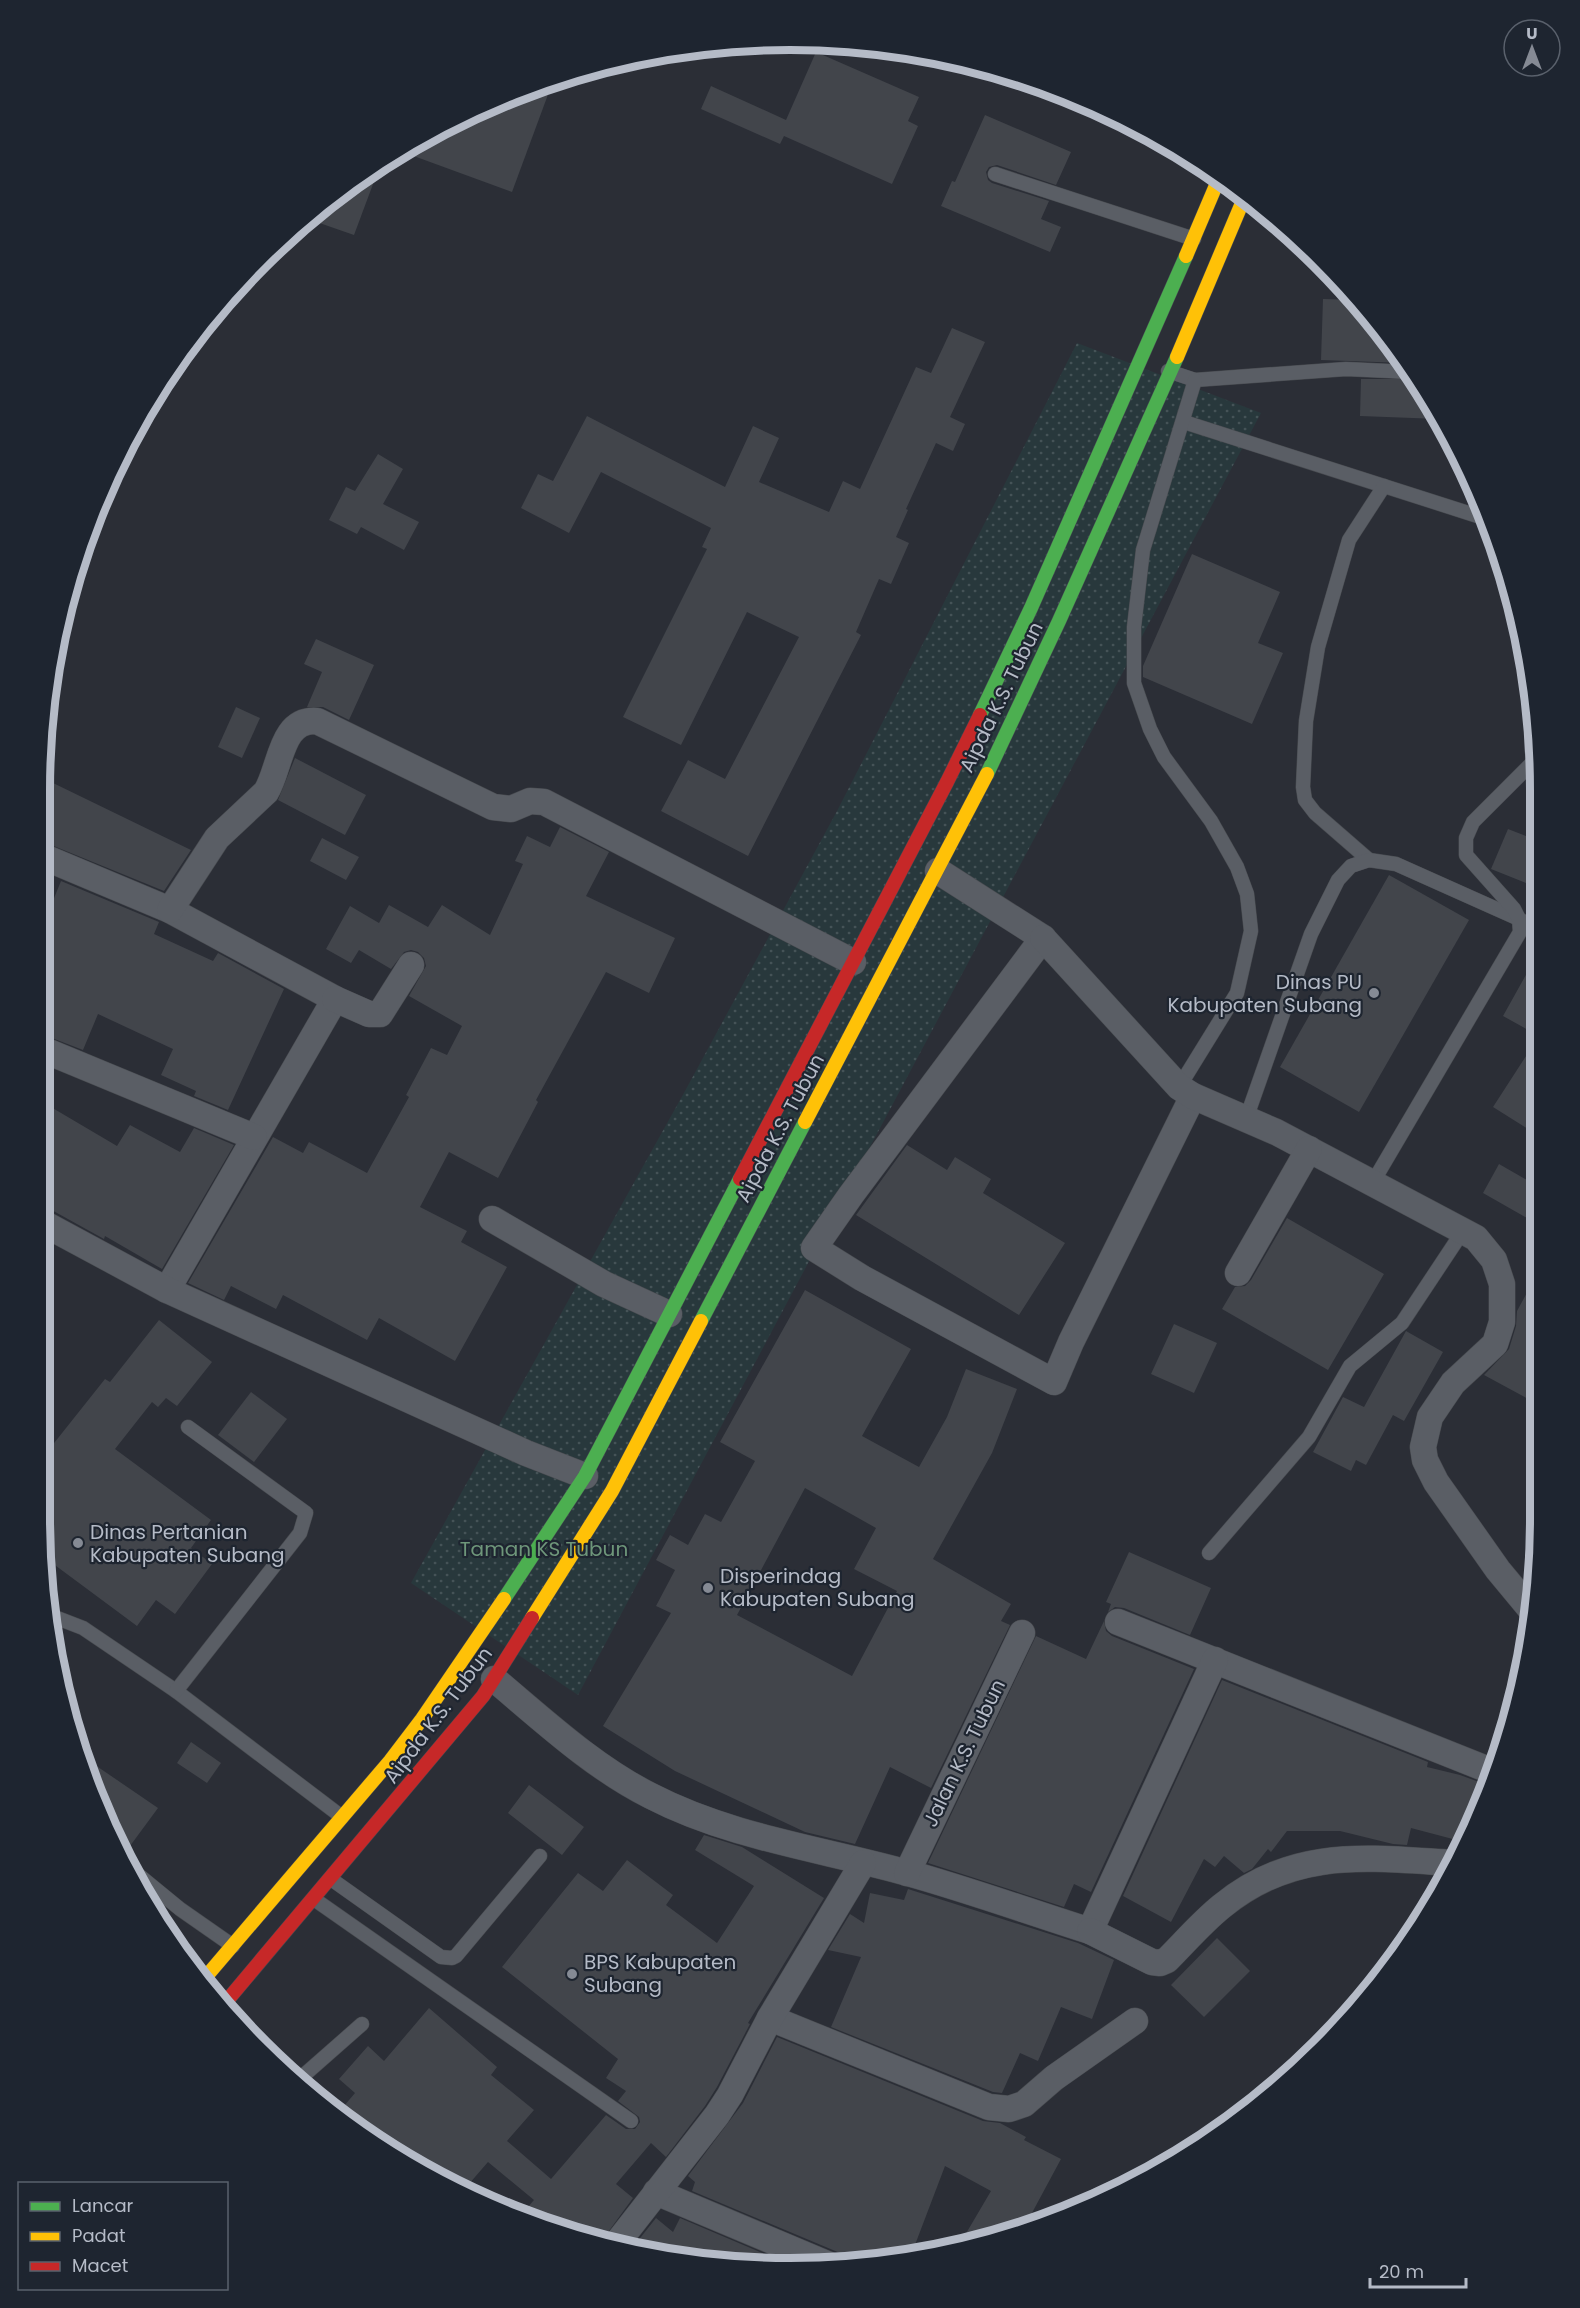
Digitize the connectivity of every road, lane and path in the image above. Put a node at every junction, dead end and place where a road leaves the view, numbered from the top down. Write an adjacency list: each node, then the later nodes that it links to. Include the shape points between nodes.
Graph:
1 (995, 174): 4 (lane)
2 (1216, 185): 4 (street, Aipda K.S. Tubun)
3 (1242, 204): 6 (street, Aipda K.S. Tubun)
4 (1194, 239): 5 (street, Aipda K.S. Tubun)
5 (1140, 362): 6 (lane); 20 (street, Aipda K.S. Tubun, via 1031,608 947,782)
6 (1170, 372): 8 (lane); 15 (street, Aipda K.S. Tubun, via 1059,621)
7 (1401, 372): 8 (lane, via 1346,369)
8 (1195, 380): 9 (lane)
9 (1184, 422): 10 (lane); 24 (lane, via 1143,550 1134,627 1134,683 1164,757 1211,821 1237,867 1247,894 1251,931 1237,993)
10 (1384, 486): 11 (lane); 14 (lane, via 1349,540 1318,647 1306,721 1303,787 1305,800 1316,813)
11 (1477, 516)
12 (1529, 766): 17 (lane, via 1473,822 1466,838 1467,855)
13 (50, 860): 16 (street)
14 (1369, 860): 17 (lane, via 1396,864); 25 (lane, via 1351,866 1338,880 1311,934)
15 (938, 871): 19 (street); 43 (street, Aipda K.S. Tubun, via 612,1491)
16 (170, 910): 20 (street, via 217,838 266,792 290,731 306,720 317,721 493,807 511,809 530,801 544,802); 22 (street)
17 (1519, 919): 18 (lane); 28 (lane, via 1520,932)
18 (1530, 926)
19 (1043, 938): 24 (street); 24 (street, via 814,1248 1054,1382)
20 (853, 962): 34 (street, Aipda K.S. Tubun)
21 (411, 965): 22 (street, via 380,1014 369,1014)
22 (335, 999): 26 (street)
23 (50, 1053): 26 (street)
24 (1186, 1092): 25 (street)
25 (1246, 1119): 27 (street)
26 (254, 1137): 33 (street)
27 (1309, 1149): 28 (street); 32 (street)
28 (1373, 1182): 31 (street)
29 (492, 1219): 34 (street, via 604,1284)
30 (50, 1227): 33 (street)
31 (1463, 1231): 37 (lane, via 1402,1323 1350,1366 1309,1437); 38 (street, via 1476,1238 1494,1260 1502,1284 1502,1322 1495,1344 1453,1383 1430,1417 1423,1447 1425,1460 1436,1482)
32 (1238, 1274)
33 (167, 1290): 36 (street)
34 (669, 1314): 36 (street, Aipda K.S. Tubun)
35 (188, 1427): 44 (lane, via 306,1513 300,1533)
36 (585, 1476): 46 (street, Aipda K.S. Tubun, via 422,1719)
37 (1209, 1553)
38 (1525, 1603)
39 (56, 1618): 44 (lane, via 83,1628)
40 (1118, 1622): 42 (street)
41 (1022, 1634): 50 (street, Jalan K.S. Tubun)
42 (1215, 1660): 45 (street); 54 (street)
43 (494, 1679): 49 (street, via 609,1772 650,1796 700,1819); 51 (street, Aipda K.S. Tubun)
44 (176, 1691): 46 (lane)
45 (1486, 1769)
46 (342, 1818): 55 (street, Aipda K.S. Tubun)
47 (540, 1856): 51 (lane, via 452,1958 441,1957)
48 (1445, 1862): 54 (street, via 1373,1858 1332,1859 1293,1866 1256,1882 1222,1906 1160,1963)
49 (863, 1863): 50 (street); 58 (street)
50 (907, 1873): 54 (street)
51 (332, 1879): 53 (street, Aipda K.S. Tubun)
52 (145, 1881): 55 (lane)
53 (315, 1899): 57 (street, Aipda K.S. Tubun); 62 (lane)
54 (1090, 1931)
55 (233, 1946): 56 (street, Aipda K.S. Tubun)
56 (208, 1975)
57 (228, 2000)
58 (770, 2018): 59 (street, via 989,2107 1009,2109 1024,2104); 63 (street, via 717,2115)
59 (1135, 2021)
60 (362, 2024): 61 (lane)
61 (303, 2076)
62 (631, 2121)
63 (656, 2192): 64 (street); 65 (street)
64 (621, 2238)
65 (812, 2258)

